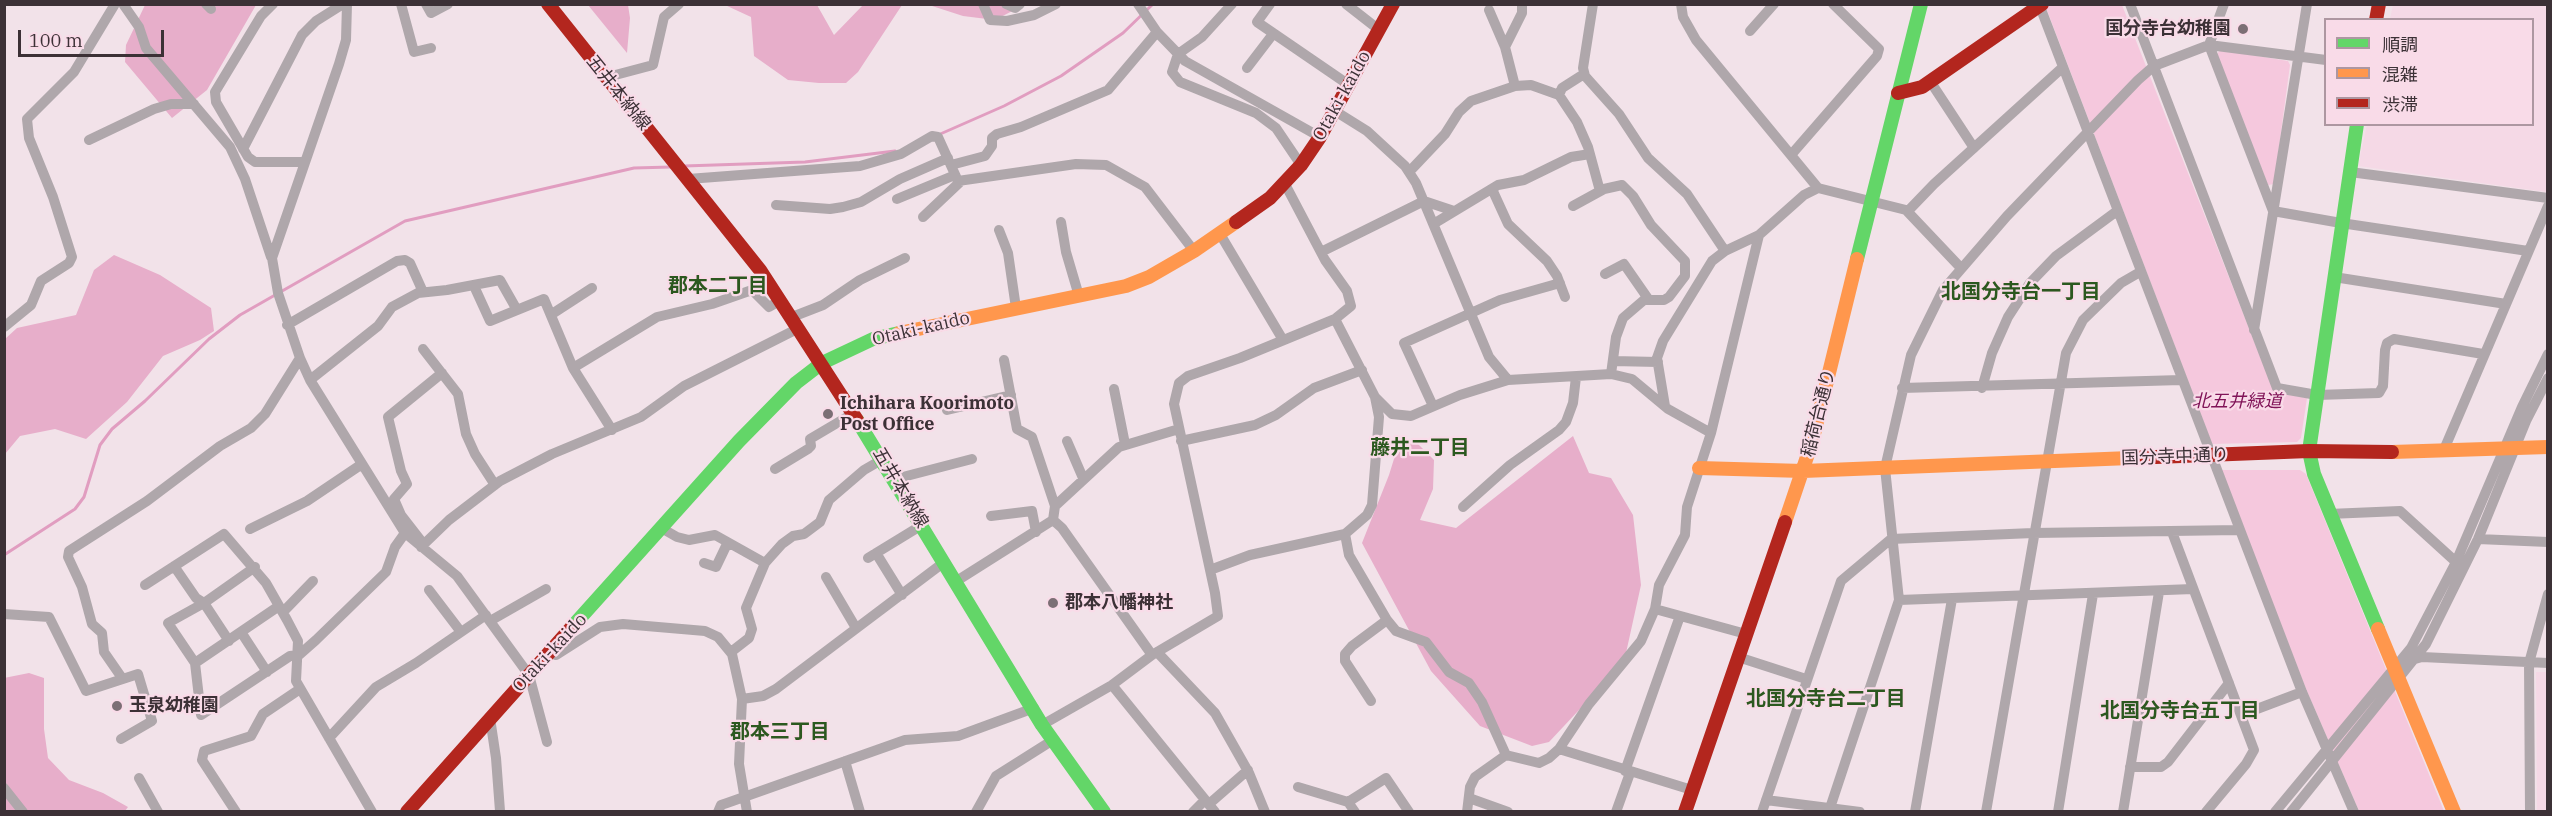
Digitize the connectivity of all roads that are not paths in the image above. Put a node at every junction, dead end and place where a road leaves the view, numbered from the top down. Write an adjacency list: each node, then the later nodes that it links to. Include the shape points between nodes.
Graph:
1 (115, 4): 114 (street, via 74,72 27,119 29,138 72,257 41,281 31,305)
2 (123, 4): 50 (street, via 139,27 146,48)
3 (273, 4): 57 (street, via 261,16 214,92)
4 (344, 4): 57 (street, via 302,35); 60 (street, via 344,48)
5 (400, 4): 36 (street, via 414,52)
6 (426, 4): 7 (street, via 431,12)
7 (448, 4)
8 (548, 4): 44 (main road, 五井本納線)
9 (679, 4): 44 (street, via 664,17 653,65)
10 (983, 4): 13 (street, via 990,20 1007,21 1034,15)
11 (1006, 4): 12 (street, via 1015,8)
12 (1020, 4)
13 (1056, 4)
14 (1138, 4): 32 (street)
15 (1232, 4): 37 (street, via 1202,37)
16 (1270, 4): 33 (street, via 1257,22)
17 (1346, 4): 30 (street)
18 (1393, 4): 30 (main road, Otaki-kaido)
19 (1522, 4): 35 (street, via 1522,13)
20 (1593, 4): 43 (street)
21 (1681, 4): 59 (street, via 1683,17 1696,40)
22 (1774, 4): 31 (street)
23 (1833, 4): 59 (street, via 1879,49)
24 (1921, 4): 48 (main road, 稲荷台通り)
25 (2130, 4): 40 (street)
26 (2224, 4): 34 (street)
27 (2307, 4): 38 (street)
28 (2040, 6): 42 (street); 45 (main road)
29 (1489, 10): 35 (street)
30 (1378, 29): 46 (main road, Otaki-kaido)
31 (1750, 31)
32 (1157, 33): 37 (street); 62 (street, via 1108,90 997,134 985,156)
33 (1273, 34): 41 (street); 46 (street)
34 (2210, 45): 38 (street); 40 (street); 79 (street)
35 (1505, 47): 47 (street)
36 (431, 48)
37 (1178, 54): 54 (street, via 1198,70); 61 (street, via 1172,72 1180,82 1256,113 1276,128)
38 (2298, 56): 39 (street); 79 (street)
39 (2324, 60)
40 (2154, 66): 53 (street); 115 (street)
41 (1247, 68)
42 (2062, 68): 53 (street); 56 (street)
43 (1584, 74): 49 (street, via 1562,88); 89 (street, via 1619,114 1648,158 1687,194)
44 (604, 78): 65 (main road, 五井本納線)
45 (1930, 81): 48 (main road); 56 (street)
46 (1349, 86): 51 (main road, Otaki-kaido)
47 (1515, 86): 49 (street, via 1532,85); 63 (street, via 1471,101)
48 (1898, 93): 72 (main road, 稲荷台通り)
49 (1559, 95): 58 (street, via 1577,122)
50 (194, 104): 55 (street, via 154,109); 92 (street, via 230,147)
51 (1335, 111): 54 (main road, Otaki-kaido); 63 (street, via 1367,131)
52 (2357, 126): 64 (main road)
53 (2089, 132): 78 (street); 94 (street)
54 (1320, 137): 61 (main road, Otaki-kaido)
55 (89, 140)
56 (1974, 148): 80 (street)
57 (243, 149): 60 (street, via 255,162)
58 (1590, 154): 68 (street, via 1571,157 1524,180); 69 (street)
59 (1791, 155): 67 (street)
60 (304, 162): 92 (street)
61 (1301, 165): 66 (main road, Otaki-kaido)
62 (954, 170): 65 (street, via 938,137 932,136 901,154 860,166); 71 (street); 74 (street, via 900,179 861,202 830,210); 81 (street); 88 (street, via 1106,165 1145,187)
63 (1409, 172): 73 (street)
64 (2350, 172): 70 (street); 84 (main road)
65 (688, 179): 104 (main road, 五井本納線)
66 (1285, 184): 86 (main road, Otaki-kaido); 91 (street)
67 (1818, 188): 72 (street); 87 (street, via 1804,195)
68 (1492, 189): 77 (street); 98 (street, via 1508,224 1546,261)
69 (1600, 191): 75 (street); 105 (street, via 1616,185 1628,189 1651,225 1685,261 1685,276 1669,297)
70 (2547, 198)
71 (897, 199)
72 (1871, 200): 80 (street); 163 (main road, 稲荷台通り)
73 (1424, 201): 77 (street); 83 (street); 91 (street)
74 (776, 205)
75 (1573, 206)
76 (2547, 206): 90 (street)
77 (1454, 211): 83 (street)
78 (2117, 211): 95 (street); 136 (street, via 2056,256 2030,283 2008,317)
79 (2273, 211): 84 (street); 115 (street)
80 (1908, 212): 94 (street)
81 (923, 217)
82 (1061, 222): 102 (street)
83 (1435, 223): 109 (street)
84 (2341, 223): 90 (street); 97 (main road)
85 (999, 230): 107 (street, via 1008,253)
86 (1220, 234): 88 (main road, Otaki-kaido); 116 (street)
87 (1759, 235): 89 (street); 147 (street)
88 (1194, 251): 102 (main road, Otaki-kaido, via 1138,282)
89 (1725, 251): 123 (street, via 1712,261 1663,341)
90 (2528, 251): 106 (street)
91 (1321, 252): 111 (street, via 1351,299 1351,306)
92 (272, 258): 113 (street)
93 (905, 258): 112 (street, via 860,280)
94 (1960, 267): 135 (street, via 1927,319)
95 (2140, 272): 133 (street); 134 (street, via 2121,283 2084,320 2066,353)
96 (1605, 274): 105 (street, via 1624,264)
97 (2334, 277): 106 (street); 139 (main road)
98 (1560, 283): 103 (street); 109 (street, via 1500,300)
99 (474, 286): 101 (street); 108 (street, via 500,280); 108 (street, via 490,321)
100 (592, 288): 110 (street)
101 (423, 292): 113 (street, via 410,263 397,261); 131 (street, via 392,307 378,326)
102 (1079, 296): 107 (main road, Otaki-kaido)
103 (1565, 297)
104 (781, 300): 112 (main road, 五井本納線); 125 (street, via 769,307 752,290 657,317)
105 (1649, 300): 122 (street, via 1635,306 1623,318)
106 (2506, 304): 118 (street)
107 (1016, 308): 124 (main road, Otaki-kaido, via 892,333)
108 (517, 310): 110 (street, via 544,299)
109 (1471, 313): 132 (street, via 1489,357); 141 (street, via 1404,343)
110 (552, 314): 125 (street)
111 (1335, 319): 116 (street); 126 (street)
112 (795, 322): 124 (main road, 五井本納線); 146 (street, via 684,386 641,417)
113 (287, 325): 120 (street)
114 (4, 327)
115 (2254, 331): 139 (street, via 2277,388)
116 (1283, 340): 145 (street, via 1188,376 1179,383 1174,404)
117 (423, 349): 127 (street)
118 (2483, 354): 139 (street, via 2394,339 2385,350 2379,393); 154 (street)
119 (2547, 354): 152 (street)
120 (300, 358): 131 (street); 233 (street, via 265,414 251,428 69,551 92,624 102,633 104,652)
121 (1004, 360): 138 (street)
122 (1613, 361): 123 (street); 128 (street)
123 (1658, 362): 142 (street)
124 (822, 363): 144 (main road, 五井本納線); 174 (main road, Otaki-kaido, via 777,400)
125 (573, 368): 146 (street)
126 (1362, 370): 140 (street); 149 (street, via 1314,388 1256,425)
127 (442, 374): 166 (street, via 458,393 466,434); 185 (street, via 388,417 407,484 394,499)
128 (1611, 374): 129 (street); 142 (street, via 1632,379)
129 (1576, 377): 132 (street); 168 (street, via 1566,422)
130 (2547, 378): 152 (street)
131 (310, 380): 159 (street)
132 (1508, 380): 141 (street)
133 (2181, 380): 134 (street); 155 (street)
134 (2060, 384): 136 (street); 158 (street)
135 (1902, 388): 136 (street); 161 (street)
136 (1982, 388)
137 (1114, 389): 150 (street)
138 (1011, 394): 143 (street); 167 (street, via 1017,429 1032,437)
139 (2317, 395): 153 (main road)
140 (1375, 397): 141 (street, via 1387,411 1401,417); 180 (street, via 1378,417 1372,505 1367,515)
141 (1433, 406)
142 (1665, 406): 147 (street)
143 (947, 410)
144 (854, 413): 156 (main road, 五井本納線); 162 (street, via 810,439 808,449)
145 (1179, 429): 149 (street); 150 (street)
146 (612, 430): 166 (street, via 552,454)
147 (1711, 433): 160 (street)
148 (1067, 441): 164 (street)
149 (1181, 441): 192 (street)
150 (1125, 444): 164 (street)
151 (2547, 447): 152 (main road, 国分寺中通り)
152 (2509, 449): 154 (main road, 国分寺中通り); 182 (street); 186 (street)
153 (2309, 452): 154 (main road, 国分寺中通り); 155 (main road, 国分寺中通り); 169 (main road)
154 (2443, 452)
155 (2212, 456): 158 (main road, 国分寺中通り); 175 (street)
156 (883, 459): 165 (main road, 五井本納線); 188 (street, via 829,501 820,522 782,544)
157 (972, 459): 165 (street)
158 (2045, 460): 161 (main road, 国分寺中通り); 179 (street)
159 (362, 464): 173 (street, via 307,501); 178 (street)
160 (1699, 468): 163 (main road, 国分寺中通り); 209 (street, via 1687,507 1685,535 1659,585)
161 (1885, 468): 163 (main road, 国分寺中通り); 181 (street)
162 (775, 469)
163 (1803, 471): 218 (main road, 稲荷台通り)
164 (1083, 478): 167 (street)
165 (896, 479): 172 (main road, 五井本納線)
166 (495, 485): 185 (street)
167 (1055, 506): 171 (street)
168 (1463, 507)
169 (2330, 514): 186 (street, via 2400,511); 231 (main road)
170 (991, 516): 176 (street, via 1032,511)
171 (1053, 520): 176 (street); 223 (street)
172 (922, 525): 189 (main road, 五井本納線); 203 (street, via 872,555)
173 (250, 529)
174 (663, 529): 184 (street, via 689,540 715,535); 227 (main road, Otaki-kaido)
175 (2239, 530): 177 (street); 238 (street)
176 (1036, 532): 195 (street)
177 (2172, 532): 179 (street); 198 (street)
178 (405, 533): 185 (street); 222 (street, via 386,572)
179 (2033, 533): 181 (street); 204 (street)
180 (1345, 534): 192 (street, via 1250,555); 214 (street, via 1349,555)
181 (1892, 539): 206 (street); 234 (street, via 1841,581)
182 (2478, 539): 183 (street); 225 (street, via 2436,626)
183 (2547, 542)
184 (727, 544): 187 (street, via 716,567); 188 (street)
185 (422, 546): 213 (street, via 456,576)
186 (2456, 562): 231 (street)
187 (704, 563)
188 (765, 563): 221 (street, via 746,608 752,629 749,638)
189 (943, 563): 195 (main road, 五井本納線); 203 (street)
190 (174, 566): 191 (street, via 224,534); 196 (street); 207 (street, via 196,598)
191 (255, 567): 207 (street); 208 (street)
192 (1210, 570): 223 (street, via 1218,616)
193 (826, 577): 215 (street)
194 (313, 581): 208 (street)
195 (955, 582): 241 (main road, 五井本納線)
196 (145, 585)
197 (546, 589): 213 (street)
198 (2193, 589): 200 (street); 235 (street)
199 (429, 590): 217 (street)
200 (2159, 592): 201 (street); 254 (street)
201 (2093, 594): 204 (street); 289 (street)
202 (2547, 594): 210 (street)
203 (902, 595): 215 (street)
204 (2022, 597): 205 (street); 288 (street)
205 (1952, 599): 206 (street); 287 (street)
206 (1899, 600): 266 (street)
207 (204, 603): 220 (street); 226 (street, via 168,623)
208 (281, 609): 216 (street); 222 (street, via 298,641)
209 (1655, 609): 212 (street); 249 (street, via 1641,641 1589,704)
210 (2546, 609): 219 (street)
211 (4, 614): 233 (street, via 50,616 86,691)
212 (1680, 616): 218 (street); 256 (street)
213 (488, 618): 217 (street); 232 (street)
214 (1387, 620): 240 (street, via 1345,654 1345,661); 251 (street, via 1396,631 1426,642 1449,672 1469,684 1482,702)
215 (856, 628): 239 (street, via 776,689 763,696)
216 (241, 632): 220 (street); 230 (street)
217 (461, 632): 245 (street, via 376,687)
218 (1746, 634): 224 (main road, 稲荷台通り)
219 (2542, 634): 228 (street)
220 (229, 641): 226 (street)
221 (731, 652): 227 (street, via 718,637 705,631 623,624 589,632); 239 (street)
222 (299, 654): 230 (street); 237 (street, via 295,671)
223 (1154, 654): 236 (street); 255 (street, via 1215,713)
224 (1738, 657): 234 (street); 260 (main road, 稲荷台通り)
225 (2415, 659): 228 (street); 231 (street)
226 (195, 663): 230 (street, via 201,715)
227 (540, 663): 232 (main road, Otaki-kaido)
228 (2529, 663): 229 (street); 296 (street)
229 (2547, 663)
230 (267, 672)
231 (2397, 674): 250 (street); 253 (street); 295 (main road)
232 (529, 675): 243 (main road, Otaki-kaido); 248 (street)
233 (122, 678): 246 (street, via 138,674 152,721)
234 (1806, 679): 263 (street)
235 (2229, 683): 242 (street); 254 (street, via 2168,762 2161,767)
236 (1112, 684): 244 (street); 264 (street)
237 (300, 689): 245 (street); 270 (street, via 263,714 251,736 204,751 202,760)
238 (2302, 692): 242 (street); 250 (street)
239 (742, 699): 261 (street, via 739,764)
240 (1371, 701)
241 (1034, 708): 244 (main road, 五井本納線); 252 (street, via 958,736 905,740)
242 (2241, 715): 291 (street, via 2254,750)
243 (490, 718): 267 (street); 272 (main road, Otaki-kaido)
244 (1042, 725): 247 (main road, 五井本納線)
245 (329, 738): 271 (street)
246 (120, 740)
247 (1053, 740): 276 (street, via 996,776); 277 (main road, 五井本納線)
248 (547, 742)
249 (1559, 749): 251 (street, via 1539,763); 256 (street)
250 (2327, 750): 253 (street); 292 (street)
251 (1506, 755): 262 (street, via 1475,777)
252 (845, 761): 261 (street); 275 (street)
253 (2332, 762): 293 (street); 294 (street)
254 (2130, 767): 290 (street)
255 (1248, 770): 264 (street); 279 (street)
256 (1627, 772): 260 (street); 283 (street)
257 (139, 778): 269 (street)
258 (1298, 787): 265 (street)
259 (4, 788): 268 (street)
260 (1692, 789): 284 (main road, 稲荷台通り)
261 (746, 796): 273 (street, via 721,805); 274 (street)
262 (1469, 798): 281 (street); 282 (street)
263 (1766, 800): 266 (street); 285 (street)
264 (1210, 805): 278 (street)
265 (1352, 807): 280 (street, via 1386,778)
266 (1830, 808): 286 (street)
267 (500, 811)
268 (22, 812)
269 (158, 812)
270 (236, 812)
271 (372, 812)
272 (407, 812)
273 (718, 812)
274 (747, 812)
275 (860, 812)
276 (976, 812)
277 (1104, 812)
278 (1193, 812)
279 (1265, 812)
280 (1409, 812)
281 (1467, 812)
282 (1508, 812)
283 (1616, 812)
284 (1684, 812)
285 (1762, 812)
286 (1860, 812)
287 (1915, 812)
288 (1986, 812)
289 (2058, 812)
290 (2123, 812)
291 (2206, 812)
292 (2275, 812)
293 (2291, 812)
294 (2354, 812)
295 (2454, 812)
296 (2530, 812)

